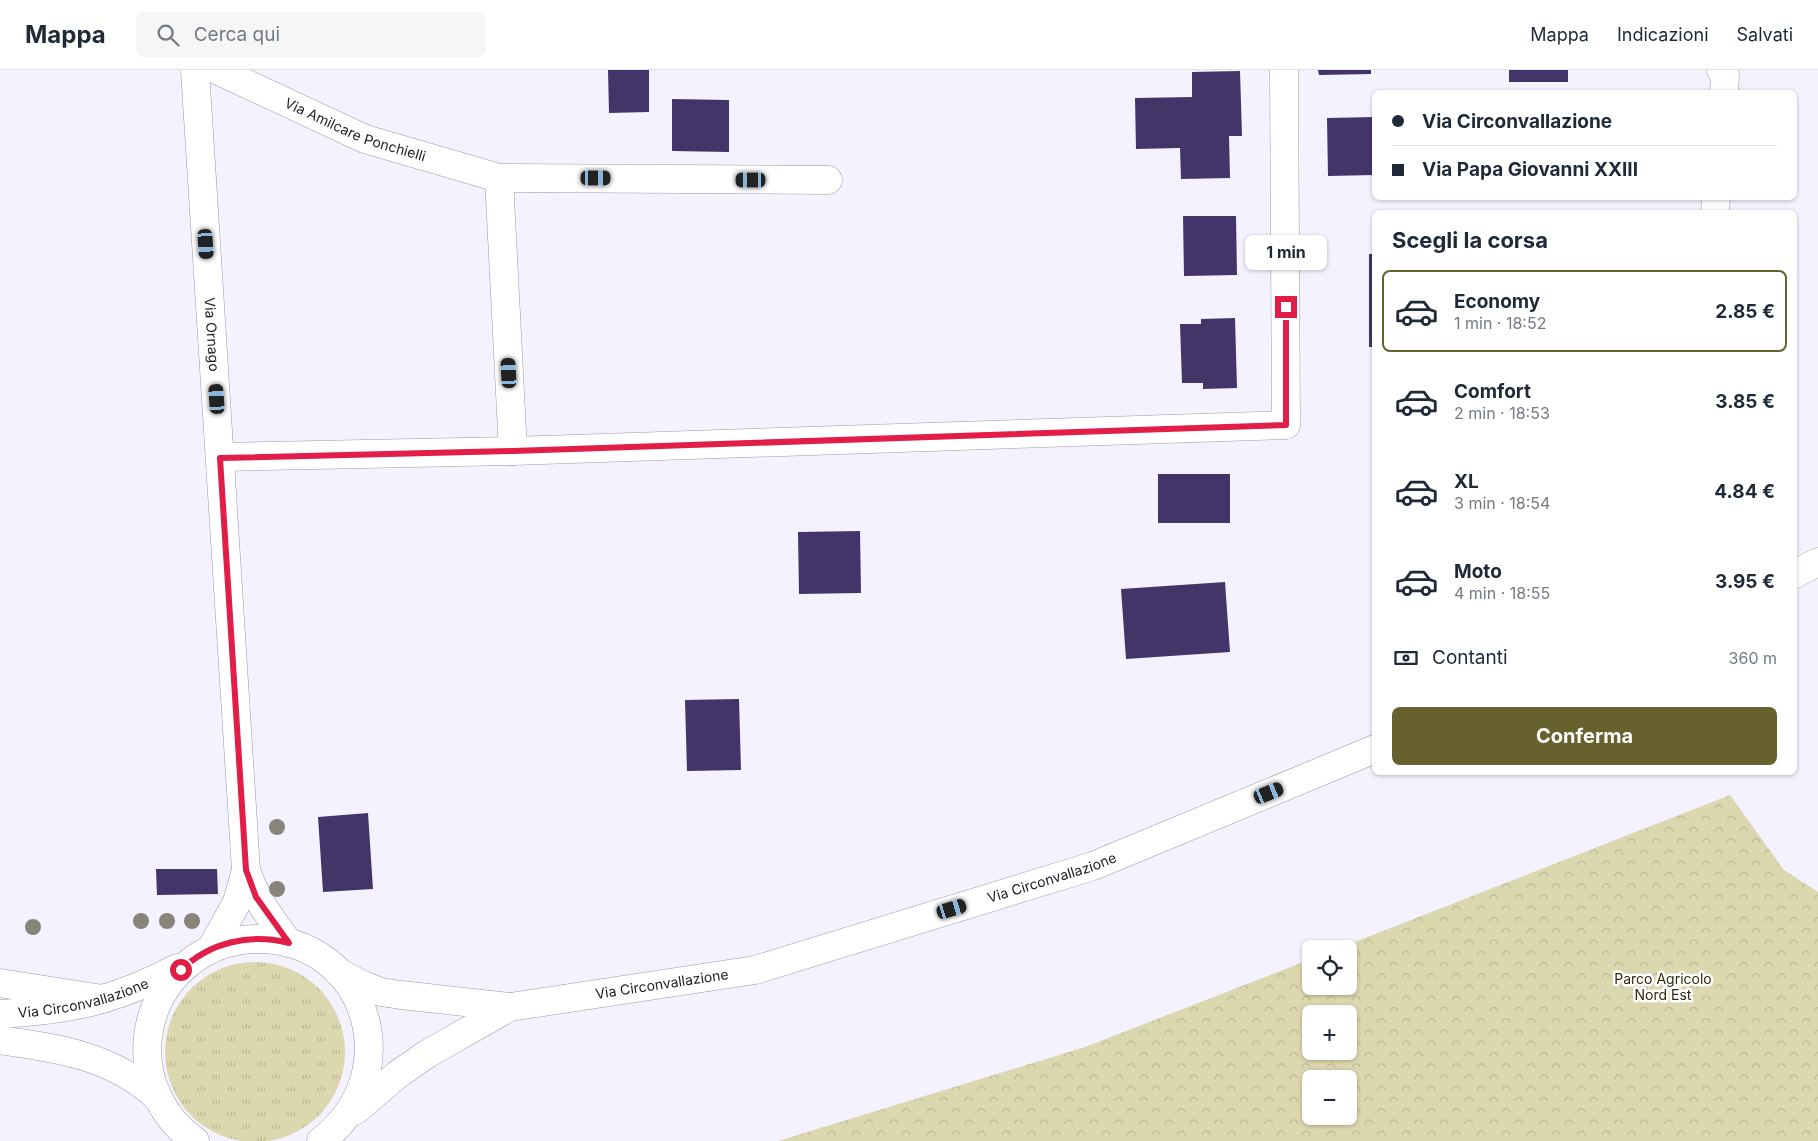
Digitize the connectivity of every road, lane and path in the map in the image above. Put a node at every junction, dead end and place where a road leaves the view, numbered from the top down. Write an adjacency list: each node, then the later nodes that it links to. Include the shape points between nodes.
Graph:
1 (195, 70): 9 (street, Via Ornago)
2 (217, 70): 6 (street, Via Amilcare Ponchielli, via 365,139)
3 (1284, 70): 8 (street, via 1286,425)
4 (1721, 70): 5 (street, via 1725,76)
5 (1724, 90)
6 (499, 178): 7 (street, Via Amilcare Ponchielli); 8 (street)
7 (828, 180)
8 (513, 451): 9 (street)
9 (220, 458): 11 (street, Via Ornago)
10 (1372, 750): 17 (street, Via Circonvallazione, via 1094,866 755,970)
11 (246, 870): 12 (street, Via Ornago, via 256,897); 13 (street, Via Ornago, via 237,902)
12 (289, 943): 13 (street, Via Circonvallazione, via 272,939 232,941); 14 (street, Via Circonvallazione, via 317,955)
13 (200, 956): 16 (street, Via Circonvallazione, via 145,985); 20 (street, Via Circonvallazione, via 173,978 154,1010 147,1042 148,1064)
14 (338, 972): 17 (street, Via Circonvallazione, via 381,992); 21 (street, Via Circonvallazione, via 360,1004 370,1043 364,1085 355,1104)
15 (0, 983): 16 (street)
16 (104, 1000): 18 (street, Via Circonvallazione, via 56,1010)
17 (510, 1007): 21 (street, Via Circonvallazione, via 410,1066)
18 (0, 1014)
19 (0, 1040): 20 (street, Via Circonvallazione, via 62,1050 97,1060 131,1077)
20 (158, 1098): 22 (street, Via Circonvallazione, via 170,1118)
21 (329, 1135)
22 (192, 1140)

